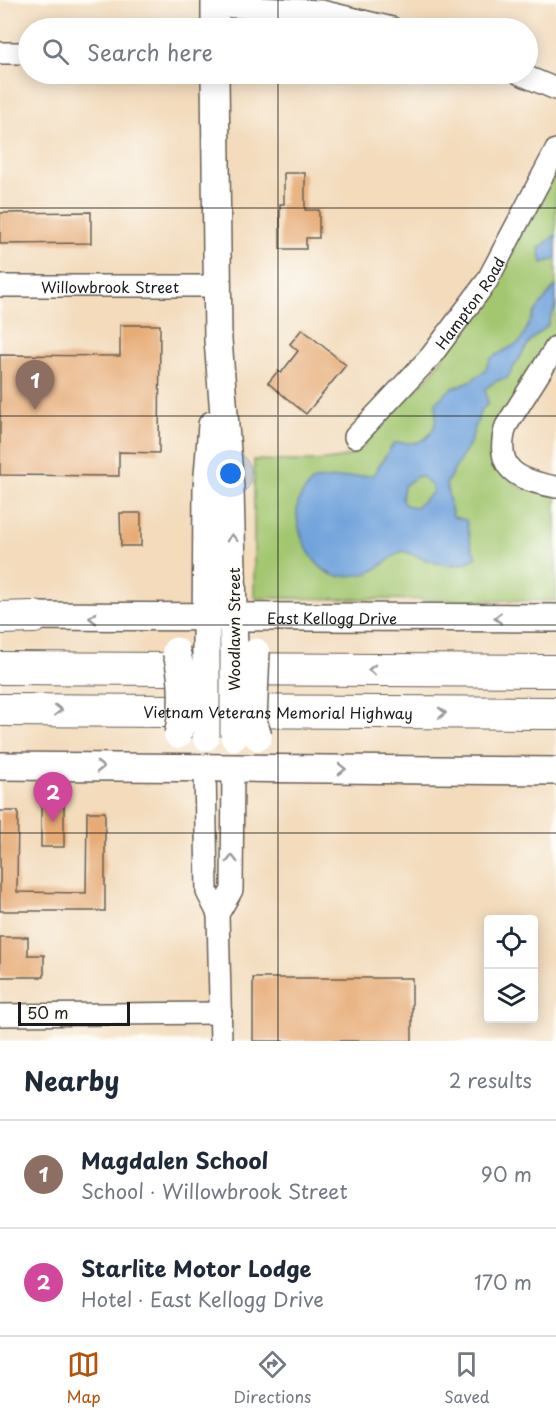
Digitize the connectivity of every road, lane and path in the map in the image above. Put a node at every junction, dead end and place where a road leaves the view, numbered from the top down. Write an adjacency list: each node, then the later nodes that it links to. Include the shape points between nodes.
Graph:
1 (215, 12): 2 (street, via 321,11)
2 (350, 18)
3 (0, 53): 4 (street)
4 (18, 53)
5 (538, 82): 7 (street)
6 (215, 84): 10 (main road, Woodlawn Street)
7 (556, 89)
8 (556, 150): 13 (street, Hampton Road, via 487,281 431,356)
9 (0, 286): 10 (street, Willowbrook Street)
10 (218, 286): 11 (main road, Woodlawn Street)
11 (218, 340): 17 (main road, Woodlawn Street, via 207,488); 18 (main road, Woodlawn Street, one-way to 11)
12 (556, 347): 14 (street, via 506,426 501,441 503,457 513,473 526,482)
13 (355, 437)
14 (556, 487)
15 (0, 617): 16 (highway)
16 (34, 617): 19 (main road, East Kellogg Drive, one-way to 16)
17 (207, 617): 18 (main road, East Kellogg Drive); 19 (main road, East Kellogg Drive); 30 (main road, Woodlawn Street, bridge)
18 (235, 617): 20 (main road, East Kellogg Drive); 22 (main road, Woodlawn Street)
19 (130, 618): 29 (main road, bridge, via 161,630 181,666 181,723 174,744 160,758)
20 (296, 618): 21 (main road, East Kellogg Drive, one-way to 20); 22 (main road, via 271,629)
21 (556, 618)
22 (245, 652): 27 (main road, Woodlawn Street, bridge, via 253,720)
23 (0, 668): 24 (highway, one-way to 23)
24 (556, 671)
25 (0, 710): 26 (highway, Vietnam Veterans Memorial Highway, one-way to 26)
26 (556, 713)
27 (246, 737): 31 (main road, Woodlawn Street); 32 (main road)
28 (0, 766): 29 (main road, one-way to 29)
29 (136, 767): 30 (main road)
30 (205, 767): 31 (main road); 34 (street, Woodlawn Street, via 207,892)
31 (233, 768): 32 (main road); 34 (street, Woodlawn Street, one-way to 31, via 232,890)
32 (301, 768): 33 (main road, one-way to 33)
33 (556, 771)
34 (218, 914): 35 (street, Woodlawn Street)
35 (221, 1013): 36 (street); 37 (street, Woodlawn Street)
36 (0, 1015)
37 (221, 1041)

